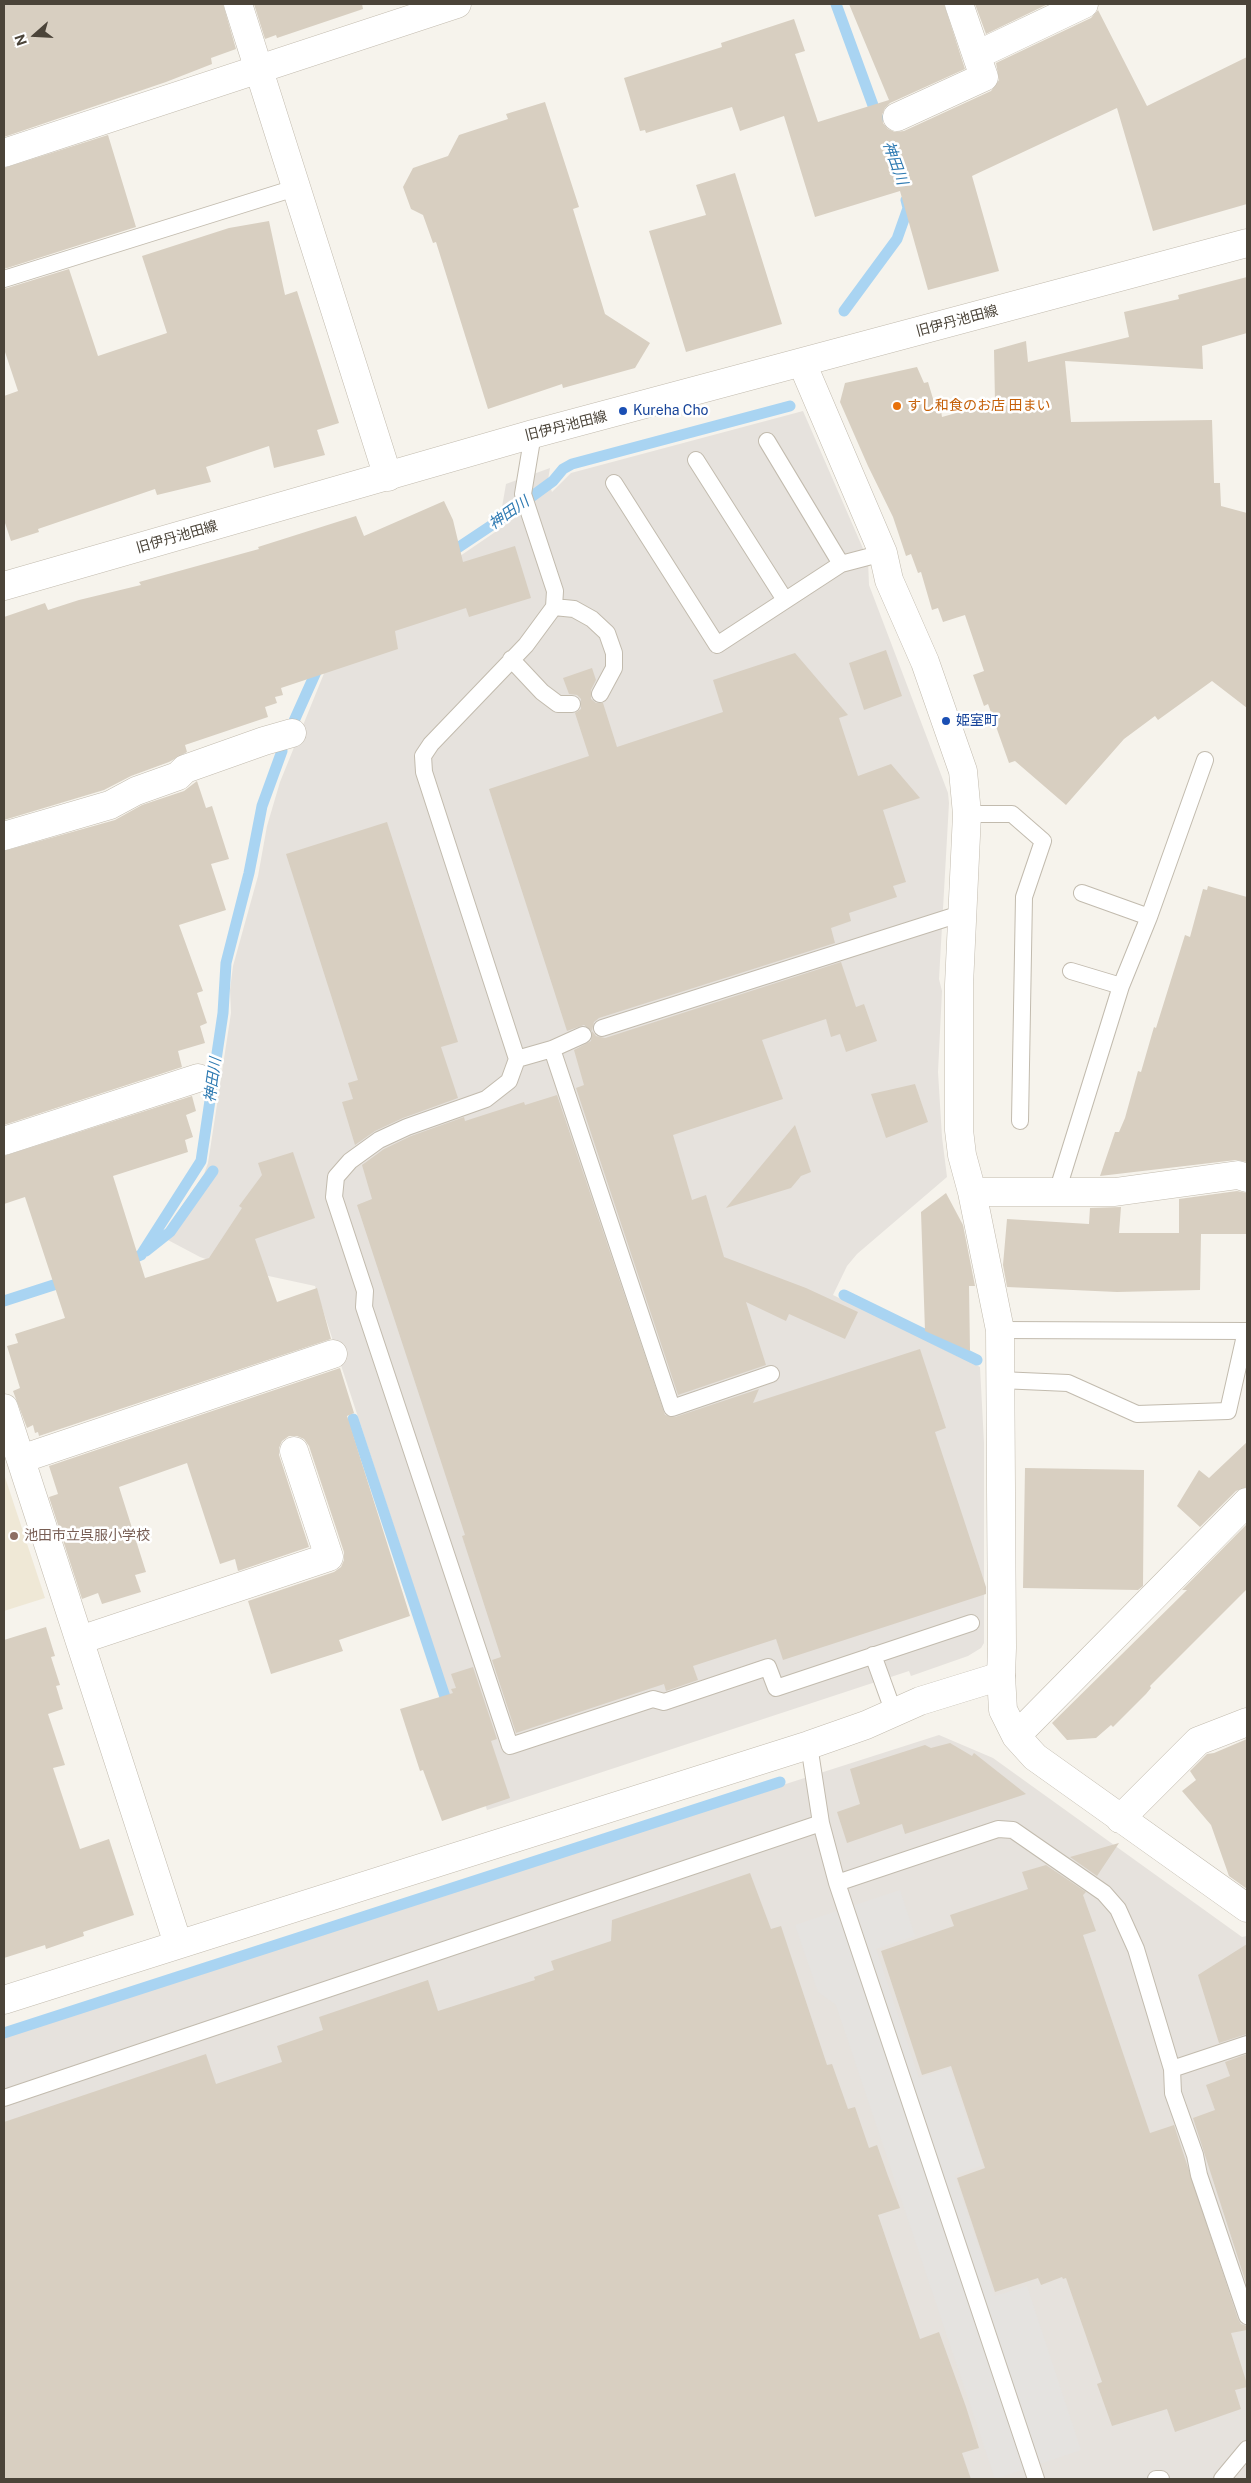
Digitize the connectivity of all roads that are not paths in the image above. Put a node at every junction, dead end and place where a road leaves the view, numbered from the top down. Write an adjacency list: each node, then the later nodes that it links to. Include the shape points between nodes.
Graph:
1 (238, 4): 6 (street)
2 (457, 4): 6 (street)
3 (959, 4): 5 (street)
4 (1084, 4): 5 (street)
5 (977, 55): 7 (street, via 984,77)
6 (258, 69): 8 (street); 9 (street)
7 (897, 116)
8 (4, 152)
9 (295, 188): 11 (lane); 16 (street)
10 (1247, 243): 12 (street, 旧伊丹池田線)
11 (4, 279)
12 (802, 363): 13 (street, 旧伊丹池田線); 18 (street)
13 (533, 434): 16 (street, 旧伊丹池田線); 22 (lane, via 523,494 555,591)
14 (767, 441): 19 (lane)
15 (696, 460): 21 (lane)
16 (388, 476): 20 (street, 旧伊丹池田線)
17 (614, 483): 21 (lane, via 717,645)
18 (883, 553): 19 (lane); 28 (street, via 889,580 924,662 963,771)
19 (841, 564): 21 (lane)
20 (4, 586)
21 (785, 600)
22 (554, 607): 23 (lane, via 526,645); 24 (lane, via 574,609 607,633 614,653 614,668)
23 (511, 659): 25 (lane, via 558,704); 38 (lane, via 423,756 424,772)
24 (600, 694)
25 (572, 704)
26 (292, 733): 29 (street, via 185,769 178,776 136,791 110,805)
27 (1205, 760): 32 (lane)
28 (967, 814): 31 (street); 40 (lane, via 1012,814 1043,841 1024,897)
29 (4, 836)
30 (1082, 893): 32 (lane)
31 (963, 913): 35 (lane); 43 (street, via 958,1087 962,1154)
32 (1149, 916): 34 (lane)
33 (1071, 971): 34 (lane)
34 (1121, 986): 44 (lane)
35 (602, 1028)
36 (583, 1035): 37 (lane)
37 (552, 1049): 38 (lane); 47 (lane, via 672,1408)
38 (518, 1059): 55 (lane, via 509,1081 486,1099 407,1127 379,1140 350,1161 336,1177 334,1197 365,1291 364,1307 510,1746 653,1700 664,1702 768,1666 776,1688)
39 (198, 1078): 41 (street)
40 (1020, 1121)
41 (4, 1141)
42 (1247, 1178): 44 (street, via 1238,1175 1115,1192)
43 (972, 1192): 44 (street); 45 (street)
44 (1057, 1192)
45 (1000, 1330): 48 (street); 48 (lane, via 1246,1331 1228,1411 1137,1414 1068,1383)
46 (333, 1354): 51 (street)
47 (771, 1374)
48 (1000, 1380): 56 (street)
49 (4, 1408): 51 (street)
50 (294, 1451): 54 (street, via 330,1557)
51 (21, 1459): 54 (street)
52 (1247, 1502): 59 (street)
53 (971, 1622): 55 (lane)
54 (80, 1640): 65 (street)
55 (873, 1655): 57 (lane)
56 (1001, 1676): 57 (street, via 920,1701); 59 (street, via 1003,1710)
57 (894, 1713): 60 (street)
58 (1247, 1722): 61 (street, via 1198,1741)
59 (1016, 1736): 61 (street, via 1035,1757)
60 (809, 1745): 62 (lane); 65 (street)
61 (1120, 1819): 64 (street)
62 (821, 1823): 63 (lane); 69 (lane)
63 (837, 1883): 68 (lane, via 998,1830 1013,1830 1104,1893 1118,1909 1136,1949); 72 (lane)
64 (1247, 1908)
65 (178, 1944): 66 (street)
66 (4, 2000)
67 (1247, 2044): 68 (lane)
68 (1172, 2069): 70 (lane, via 1173,2093)
69 (4, 2098)
70 (1247, 2316)
71 (1247, 2449): 75 (lane)
72 (1036, 2479)
73 (1156, 2479): 74 (lane)
74 (1161, 2479)
75 (1222, 2479)

